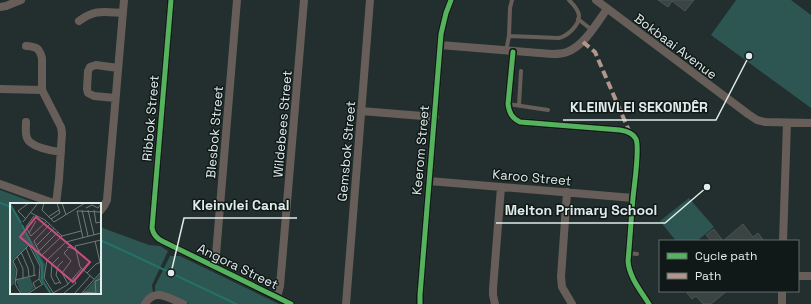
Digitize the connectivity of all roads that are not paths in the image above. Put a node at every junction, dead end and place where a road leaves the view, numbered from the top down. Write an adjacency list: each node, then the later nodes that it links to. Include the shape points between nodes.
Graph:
1 (21, 0): 11 (street)
2 (124, 0): 13 (street)
3 (171, 0): 43 (street, Ribbok Street, via 152,228)
4 (237, 0): 47 (street, Blesbok Street)
5 (304, 0): 51 (street, Wildebees Street)
6 (370, 0): 29 (street, Gemsbok Street)
7 (451, 0): 18 (street, Keerom Street, via 442,26)
8 (512, 0): 17 (lane)
9 (569, 0): 14 (lane, via 578,11)
10 (596, 0): 12 (street, Bokbaai Avenue)
11 (0, 7)
12 (608, 9): 16 (street); 32 (street, Bokbaai Avenue, via 757,120)
13 (123, 13): 15 (street, via 98,12); 21 (street)
14 (578, 19): 16 (lane); 17 (lane, via 572,30 564,37)
15 (79, 21)
16 (592, 30): 20 (street, via 582,43 566,52)
17 (509, 36): 20 (lane)
18 (440, 45): 20 (street); 30 (street, Keerom Street)
19 (26, 46): 24 (street, via 35,47 41,53)
20 (510, 52): 26 (street)
21 (118, 68): 25 (street); 25 (street, via 93,66 88,71 86,89 94,96)
22 (521, 71): 27 (lane)
23 (0, 89): 24 (street)
24 (42, 90): 34 (street, via 61,127)
25 (115, 98): 42 (street, via 107,200)
26 (508, 104): 27 (lane); 39 (street, via 511,115 520,122 620,130 634,136 638,147)
27 (519, 105): 28 (lane)
28 (548, 110)
29 (361, 111): 30 (street); 55 (street, Gemsbok Street)
30 (435, 117): 35 (street, Keerom Street)
31 (26, 122): 34 (street, via 26,135 30,142)
32 (787, 123): 33 (street, Bokbaai Avenue); 44 (street)
33 (811, 123)
34 (61, 152): 41 (street)
35 (429, 181): 37 (street, Karoo Street); 56 (street, Keerom Street)
36 (0, 184): 40 (street)
37 (502, 186): 38 (street, Karoo Street); 57 (street, via 493,289)
38 (567, 192): 39 (street, Karoo Street); 58 (street, via 560,277 562,287)
39 (633, 198): 45 (street)
40 (53, 203)
41 (56, 203)
42 (101, 210)
43 (155, 236): 47 (street, Angora Street)
44 (784, 240)
45 (629, 253): 46 (lane); 59 (street, via 628,267)
46 (638, 254)
47 (215, 267): 51 (street, Angora Street)
48 (799, 276): 49 (street)
49 (811, 276)
50 (782, 292): 60 (street)
51 (277, 297): 54 (street, Angora Street)
52 (145, 304): 53 (street, via 158,294)
53 (183, 304)
54 (291, 304)
55 (346, 304)
56 (420, 304)
57 (495, 304)
58 (572, 304)
59 (649, 304)
60 (782, 304)

